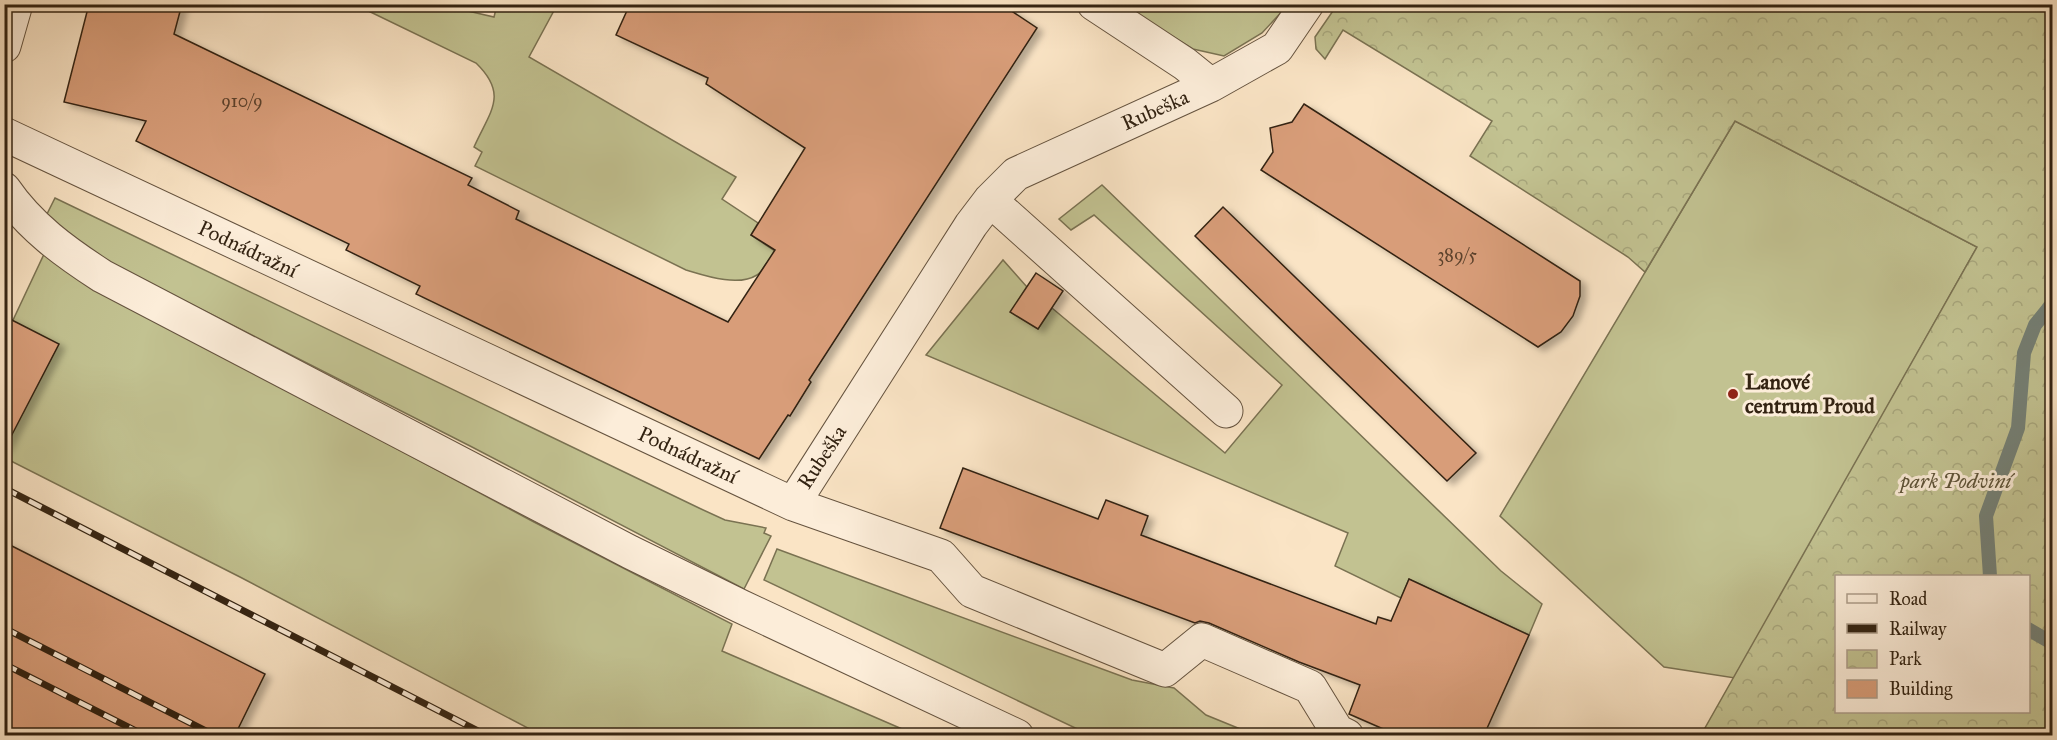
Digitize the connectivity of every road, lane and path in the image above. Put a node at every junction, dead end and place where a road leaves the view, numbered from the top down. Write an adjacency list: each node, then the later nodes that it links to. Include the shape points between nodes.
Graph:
1 (16, 4): 4 (street)
2 (1094, 4): 5 (street)
3 (1307, 4): 5 (street, Rubeška, via 1277,48)
4 (4, 46)
5 (1211, 85): 8 (street, Rubeška, via 1016,174)
6 (4, 134): 10 (street, Podnádražní)
7 (4, 189): 11 (street, via 37,228 67,254 102,276 630,552)
8 (990, 200): 9 (street); 10 (street, Rubeška)
9 (1226, 411)
10 (793, 504): 12 (street, Podnádražní, via 941,556 972,591 1165,670 1202,640 1310,687 1336,731)
11 (1017, 735)
12 (1347, 735)

